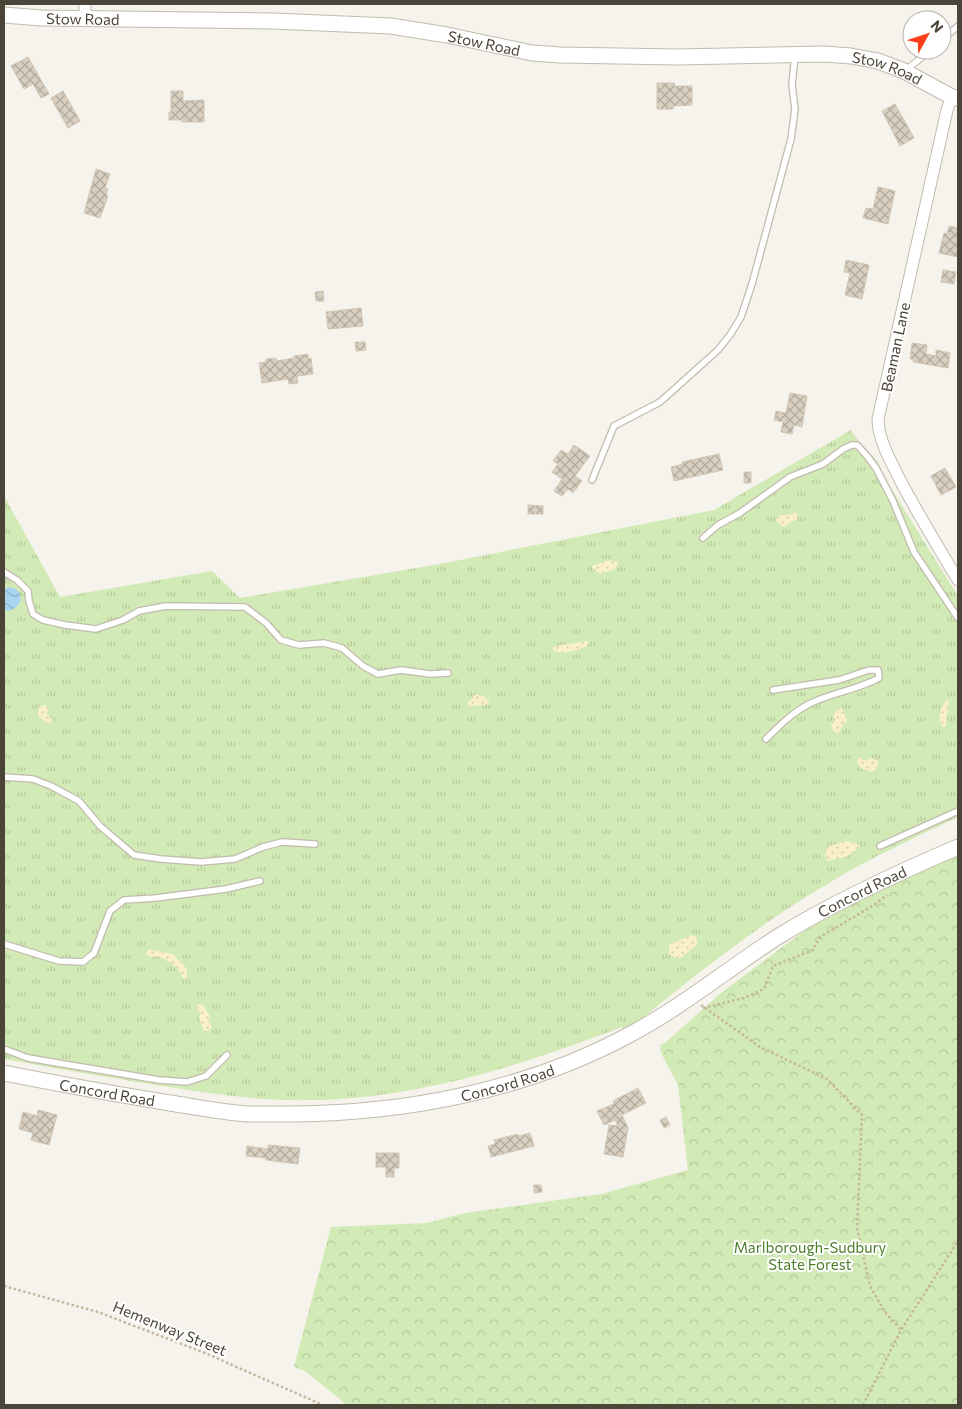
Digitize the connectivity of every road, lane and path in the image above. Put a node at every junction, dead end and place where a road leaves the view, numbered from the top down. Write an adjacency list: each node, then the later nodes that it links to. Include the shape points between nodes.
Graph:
1 (85, 11): 2 (street, Stow Road, via 41,18); 3 (street, Stow Road, via 391,26 532,53 560,55)
2 (4, 15)
3 (795, 55): 5 (street, Stow Road, via 851,56 878,61); 7 (lane, via 792,86 795,109 791,139 741,317 718,350 660,402 614,426)
4 (918, 60): 5 (lane)
5 (904, 71): 6 (street, Stow Road)
6 (955, 98): 10 (street, Beaman Lane, via 947,110 878,429 921,520)
7 (592, 480)
8 (703, 538): 11 (lane, via 718,524 740,513 790,477 857,445 876,468 914,552)
9 (4, 572): 12 (lane, via 28,592 33,614 43,620 96,629 139,612 166,606 245,607 281,640 300,645 324,643 342,648 378,674 401,670)
10 (958, 580)
11 (958, 618)
12 (448, 674)
13 (773, 690): 14 (lane, via 839,680 878,670 879,678 865,686 809,704 788,717)
14 (766, 739)
15 (4, 777): 17 (lane, via 33,780 80,801 100,826 134,855 201,862 235,858 282,842)
16 (958, 811): 18 (lane)
17 (315, 844)
18 (880, 846)
19 (958, 847): 23 (street, Concord Road, via 801,923)
20 (260, 881): 22 (lane, via 226,889 124,900 110,911 94,953 83,962 59,961)
21 (890, 892): 24 (path, via 820,937 812,950 773,966 764,989 744,998)
22 (4, 944)
23 (693, 995): 24 (path); 27 (street, Concord Road, via 631,1034 578,1059 496,1087 425,1104 334,1113 247,1114)
24 (703, 1008): 30 (path, via 760,1047 827,1079 862,1115 857,1228 870,1286 885,1312)
25 (4, 1049): 26 (lane, via 28,1058 187,1082 206,1076)
26 (228, 1055)
27 (4, 1073)
28 (958, 1241): 30 (path)
29 (4, 1286): 31 (path, Hemenway Street, via 98,1312 205,1353)
30 (901, 1330): 32 (path)
31 (323, 1405)
32 (863, 1405)

